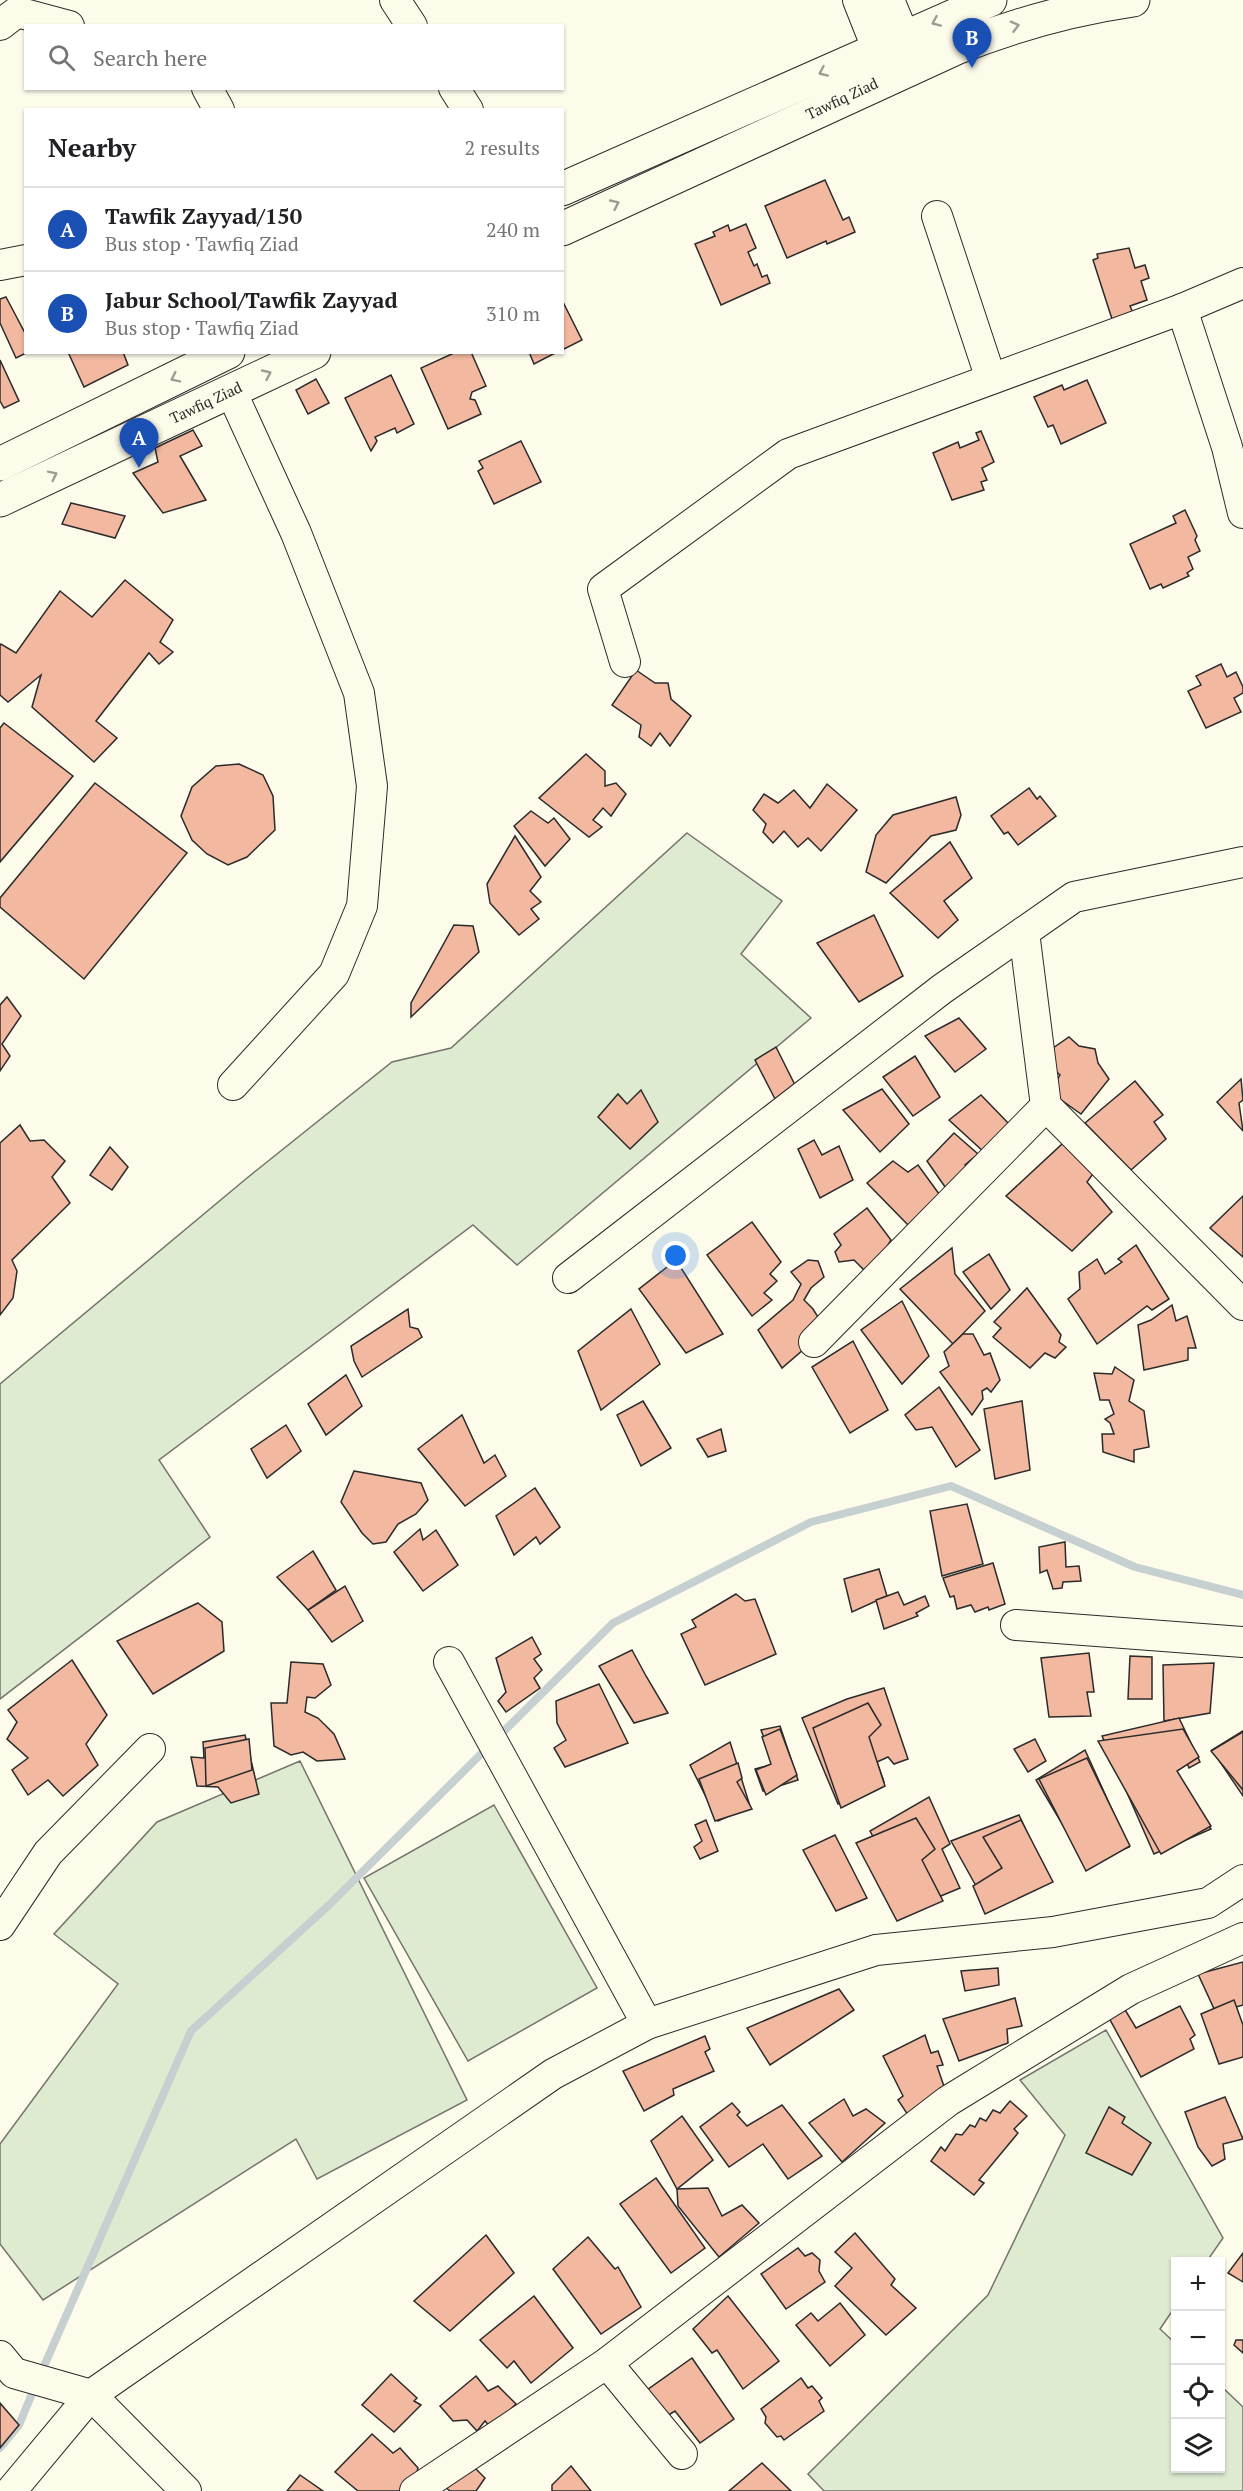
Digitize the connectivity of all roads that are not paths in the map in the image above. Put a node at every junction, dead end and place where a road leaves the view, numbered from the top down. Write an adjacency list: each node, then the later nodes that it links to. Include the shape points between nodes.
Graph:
1 (395, 0): 7 (street)
2 (858, 0): 9 (street)
3 (889, 0): 9 (street)
4 (990, 0): 9 (main road, one-way to 9)
5 (1133, 0): 10 (main road, Tawfiq Ziad, one-way to 5, via 1004,29)
6 (62, 24): 8 (street, via 17,12)
7 (411, 24)
8 (0, 25)
9 (890, 42): 10 (street); 15 (main road, one-way to 15)
10 (902, 71): 17 (main road, Tawfiq Ziad, one-way to 10)
11 (208, 90): 13 (street)
12 (455, 90): 14 (street)
13 (218, 108)
14 (467, 108)
15 (564, 188)
16 (937, 216): 24 (street)
17 (564, 228)
18 (24, 260): 19 (street)
19 (0, 264)
20 (1243, 283): 21 (street)
21 (1182, 309): 24 (street); 28 (street, via 1227,447)
22 (224, 354): 26 (main road, one-way to 26)
23 (310, 354): 25 (main road, Tawfiq Ziad, one-way to 23)
24 (991, 379): 29 (street, via 788,454 603,589)
25 (231, 391): 27 (main road, Tawfiq Ziad, one-way to 25); 32 (street, via 296,533 359,693 372,786 362,906 334,974)
26 (0, 464)
27 (0, 500)
28 (1243, 513)
29 (625, 662)
30 (1243, 862): 31 (street, via 1074,897)
31 (1024, 932): 33 (street); 34 (street, via 942,990)
32 (233, 1085)
33 (1046, 1106): 35 (street); 36 (street)
34 (568, 1278)
35 (1243, 1305)
36 (814, 1342)
37 (1016, 1625): 38 (street)
38 (1243, 1642)
39 (449, 1662): 44 (street)
40 (150, 1749): 42 (street, via 48,1853)
41 (1243, 1880): 44 (street, via 1208,1903 1053,1932 876,1950)
42 (0, 1925)
43 (1243, 1938): 46 (street, via 1131,1989 948,2101)
44 (646, 2024): 47 (street, via 553,2074)
45 (0, 2356): 47 (street, via 14,2373)
46 (607, 2363): 48 (street); 51 (street)
47 (91, 2395): 49 (street); 50 (street)
48 (682, 2454)
49 (11, 2491)
50 (186, 2491)
51 (415, 2491)

